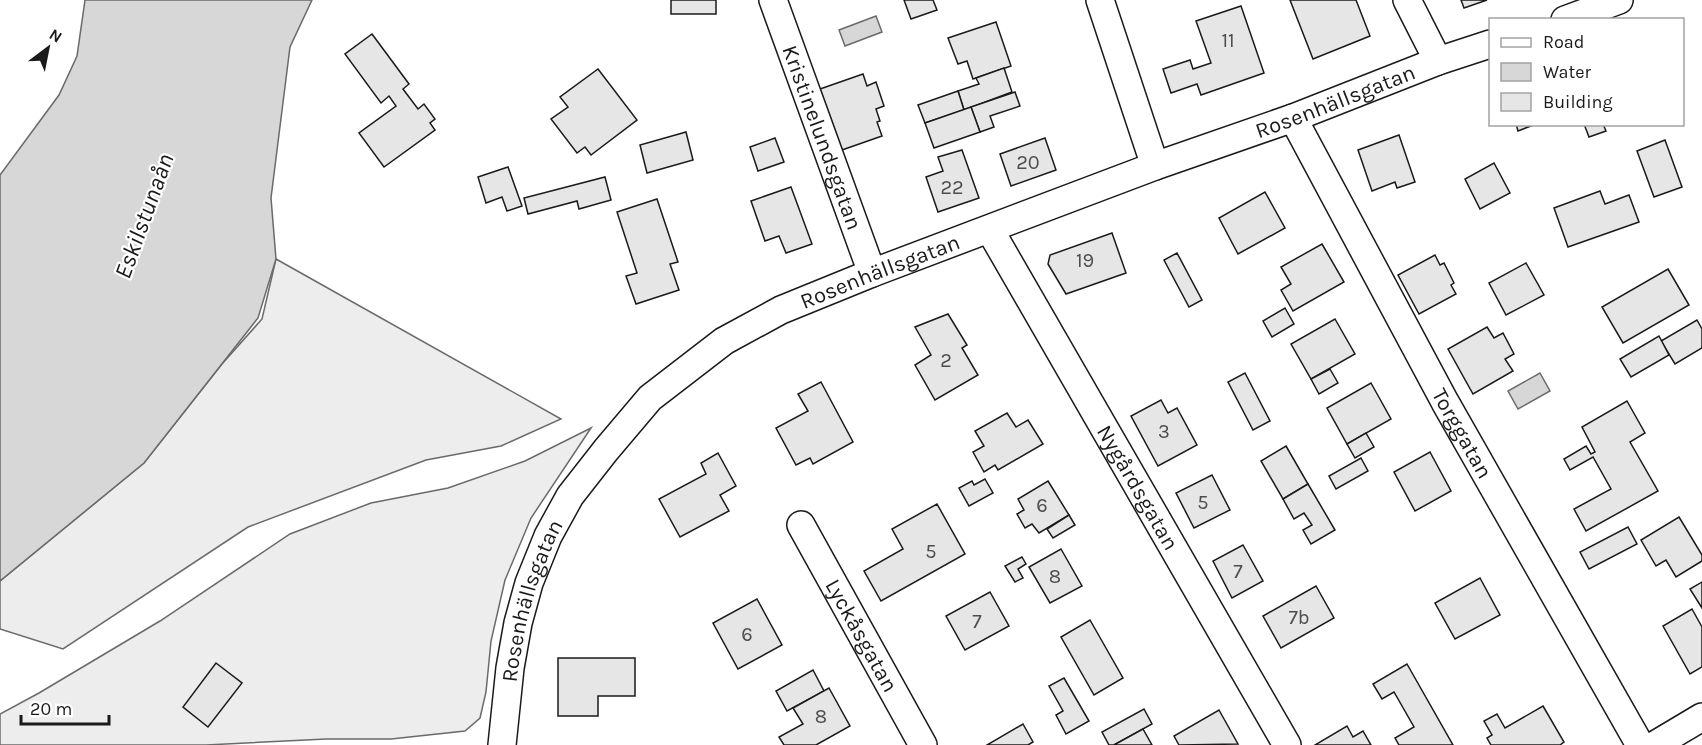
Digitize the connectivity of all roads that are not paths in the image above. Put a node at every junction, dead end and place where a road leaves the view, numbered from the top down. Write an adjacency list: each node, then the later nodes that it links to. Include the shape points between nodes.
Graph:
1 (773, 0): 11 (street, Kristinelundsgatan)
2 (1100, 0): 9 (street)
3 (1407, 0): 7 (street)
4 (1619, 0): 5 (street)
5 (1570, 18)
6 (1489, 45): 7 (street, Rosenhällsgatan)
7 (1438, 61): 8 (street, Rosenhällsgatan)
8 (1293, 118): 9 (street, Rosenhällsgatan); 17 (street, Torggatan, via 1445,402)
9 (1155, 166): 10 (street, Rosenhällsgatan)
10 (990, 230): 11 (street, Rosenhällsgatan); 16 (street, Nygårdsgatan)
11 (872, 273): 15 (street, Rosenhällsgatan, via 781,310 724,341 650,398 606,450 570,496 529,583 510,668)
12 (801, 525): 14 (street, Lyckåsgatan)
13 (1702, 717): 18 (street)
14 (919, 744)
15 (502, 745)
16 (1287, 745)
17 (1640, 745)
18 (1654, 745)

